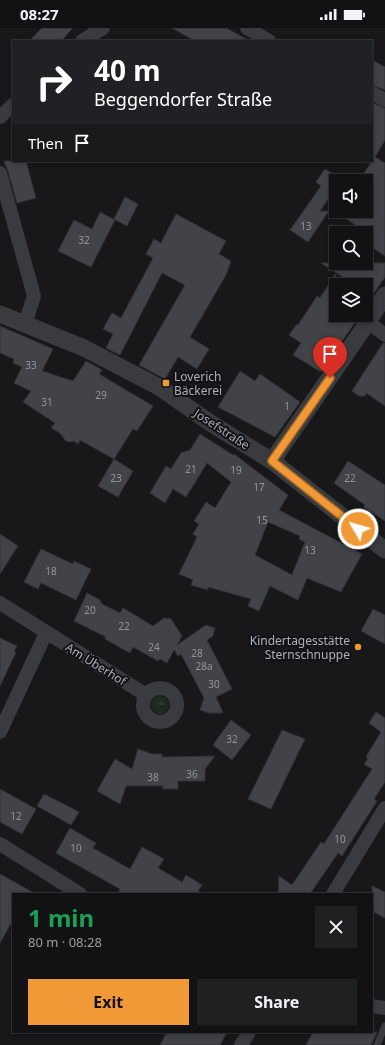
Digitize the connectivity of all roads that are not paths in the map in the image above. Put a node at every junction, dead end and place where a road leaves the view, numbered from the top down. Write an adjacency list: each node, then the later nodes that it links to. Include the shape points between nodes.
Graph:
1 (103, 28): 3 (street)
2 (247, 28): 4 (street)
3 (84, 40)
4 (267, 40)
5 (373, 94): 6 (street)
6 (385, 100)
7 (12, 106): 8 (street)
8 (0, 117)
9 (0, 173): 14 (street, via 34,296)
10 (385, 295): 12 (street)
11 (0, 314): 14 (street, Josefstraße)
12 (373, 314)
13 (368, 322): 15 (street); 16 (street)
14 (25, 324): 16 (street, Josefstraße, via 84,348 160,387 212,424)
15 (385, 335)
16 (272, 461): 17 (street, Josefstraße)
17 (385, 550)
18 (0, 603): 19 (street, Am Überhof)
19 (46, 633): 20 (street, Am Überhof); 21 (street)
20 (146, 696)
21 (0, 732)
22 (385, 808): 25 (street)
23 (0, 844): 24 (street)
24 (78, 893)
25 (334, 893)
26 (373, 1006): 27 (street)
27 (385, 1008)
28 (385, 1026): 31 (lane)
29 (248, 1033): 30 (street)
30 (241, 1045)
31 (377, 1045)

